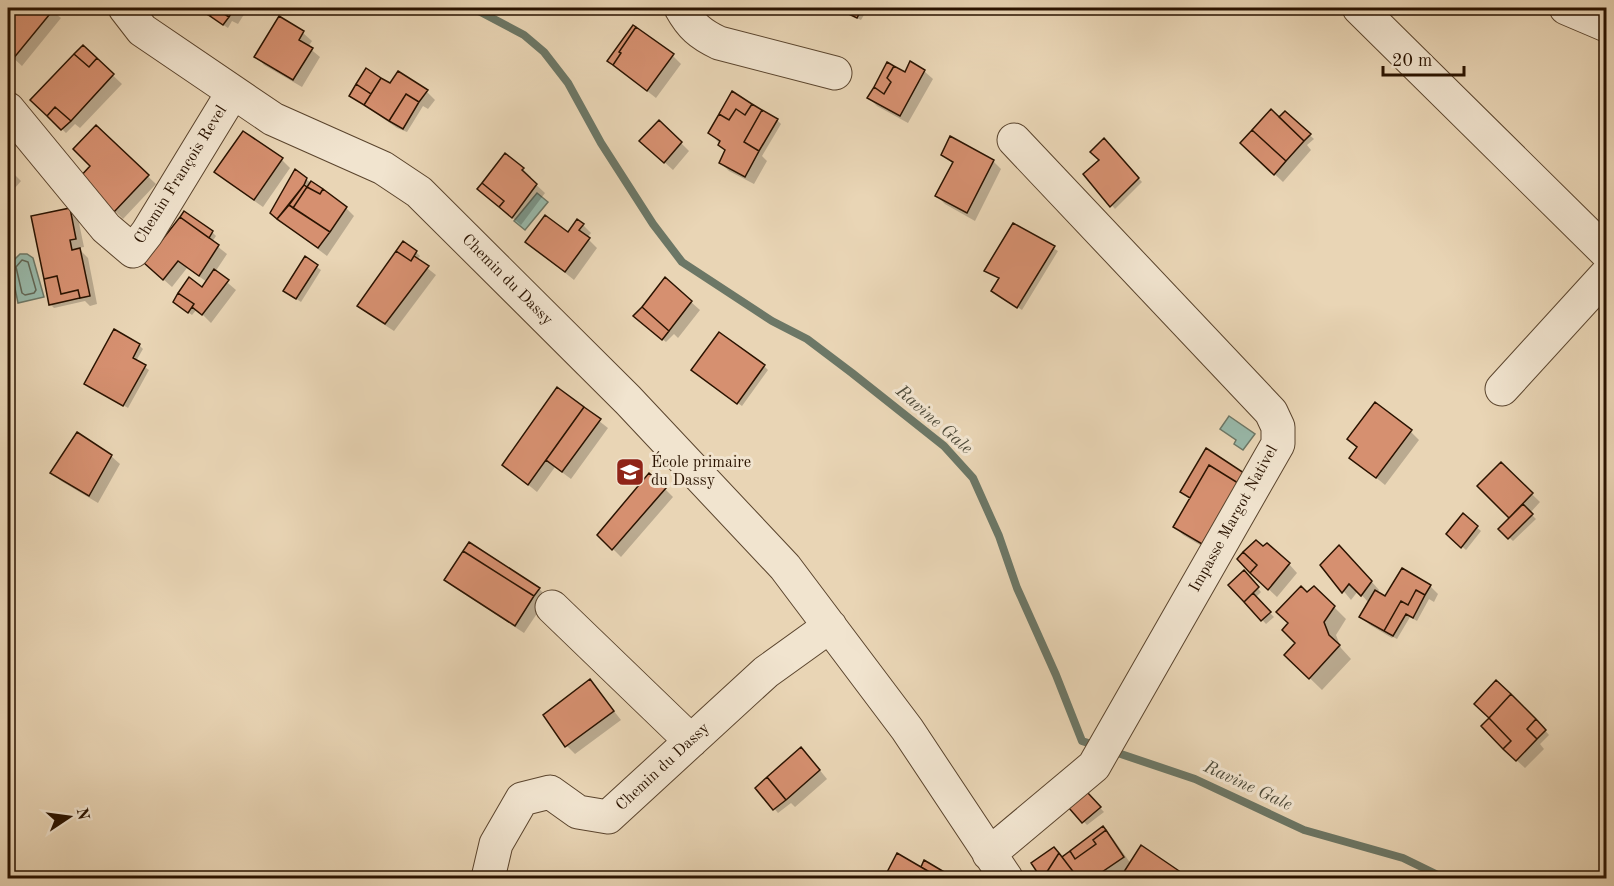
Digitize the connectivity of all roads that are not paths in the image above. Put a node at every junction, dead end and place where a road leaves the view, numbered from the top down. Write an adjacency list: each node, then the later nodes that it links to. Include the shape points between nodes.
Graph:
1 (125, 8): 7 (street, Chemin du Dassy, via 142,30)
2 (681, 8): 6 (street, via 690,24 719,43)
3 (1359, 8): 10 (street)
4 (1566, 8): 5 (street)
5 (1606, 25)
6 (834, 73)
7 (233, 92): 8 (street, Chemin François Revel, via 133,250 106,228); 14 (street, Chemin du Dassy, via 273,119 383,168 419,192 628,400 785,567)
8 (8, 109)
9 (1014, 140): 16 (street, Impasse Margot Nativel, via 1271,412 1278,427 1278,444 1094,766)
10 (1606, 252)
11 (1606, 275): 12 (street)
12 (1502, 389)
13 (552, 607): 15 (street)
14 (830, 626): 15 (street, Chemin du Dassy, via 766,672); 16 (street, Chemin du Dassy, via 908,729)
15 (691, 741): 17 (street, Chemin du Dassy, via 608,817 578,812 550,792 522,799 496,844)
16 (997, 866)
17 (488, 879)

